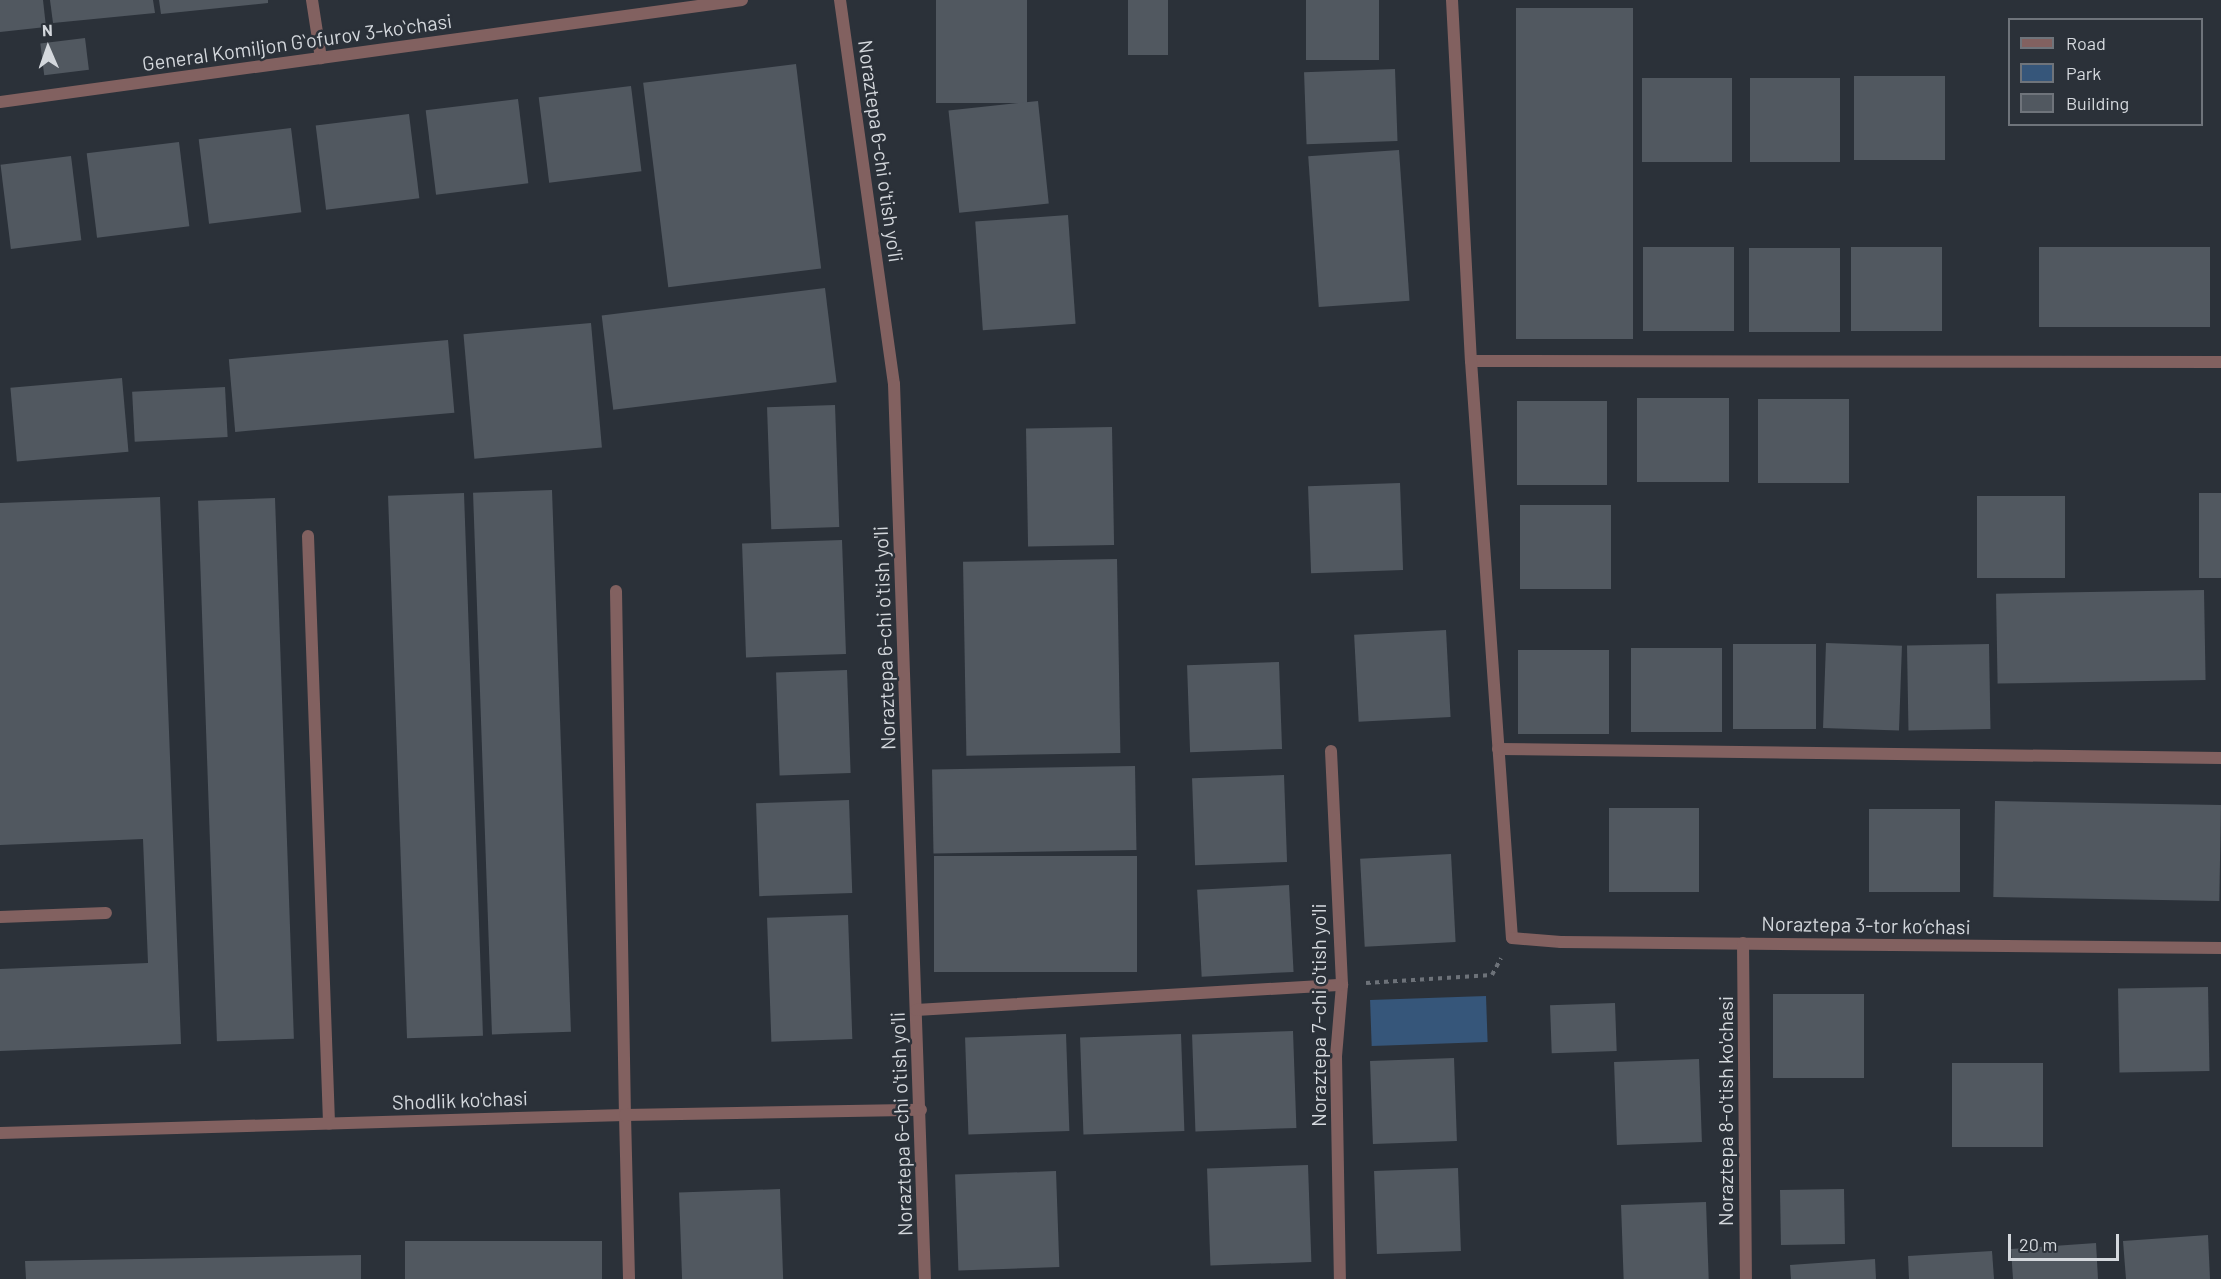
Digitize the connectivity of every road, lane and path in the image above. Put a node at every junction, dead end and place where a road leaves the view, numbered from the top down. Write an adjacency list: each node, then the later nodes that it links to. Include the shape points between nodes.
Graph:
1 (312, 0): 5 (street)
2 (742, 0): 5 (street, General Komiljon Gʻofurov 3-koʻchasi)
3 (840, 0): 20 (street, Noraztepa 6-chi o'tish yo'li, via 894,384)
4 (1452, 0): 7 (street)
5 (321, 58): 6 (street, General Komiljon Gʻofurov 3-koʻchasi)
6 (0, 102)
7 (1472, 361): 8 (street); 11 (street)
8 (2221, 362)
9 (308, 536): 23 (street)
10 (616, 591): 22 (street)
11 (1498, 749): 13 (street); 16 (street)
12 (1331, 752): 19 (street, Noraztepa 7-chi o'tish yo'li)
13 (2221, 758)
14 (106, 913): 15 (street)
15 (0, 917)
16 (1512, 938): 17 (street, Noraztepa 3-tor ko‘chasi); 19 (path, via 1492,975)
17 (1743, 943): 18 (street, Noraztepa 3-tor ko‘chasi); 28 (street, Noraztepa 8-o'tish ko'chasi)
18 (2221, 948)
19 (1342, 985): 20 (street); 27 (street, Noraztepa 7-chi o'tish yo'li, via 1336,1056)
20 (916, 1011): 21 (street, Noraztepa 6-chi o'tish yo'li)
21 (921, 1110): 22 (street, Shodlik ko'chasi); 26 (street, Noraztepa 6-chi o'tish yo'li)
22 (625, 1115): 23 (street, Shodlik ko'chasi); 25 (street)
23 (329, 1124): 24 (street, Shodlik ko'chasi)
24 (0, 1133)
25 (629, 1279)
26 (925, 1279)
27 (1340, 1279)
28 (1746, 1279)

